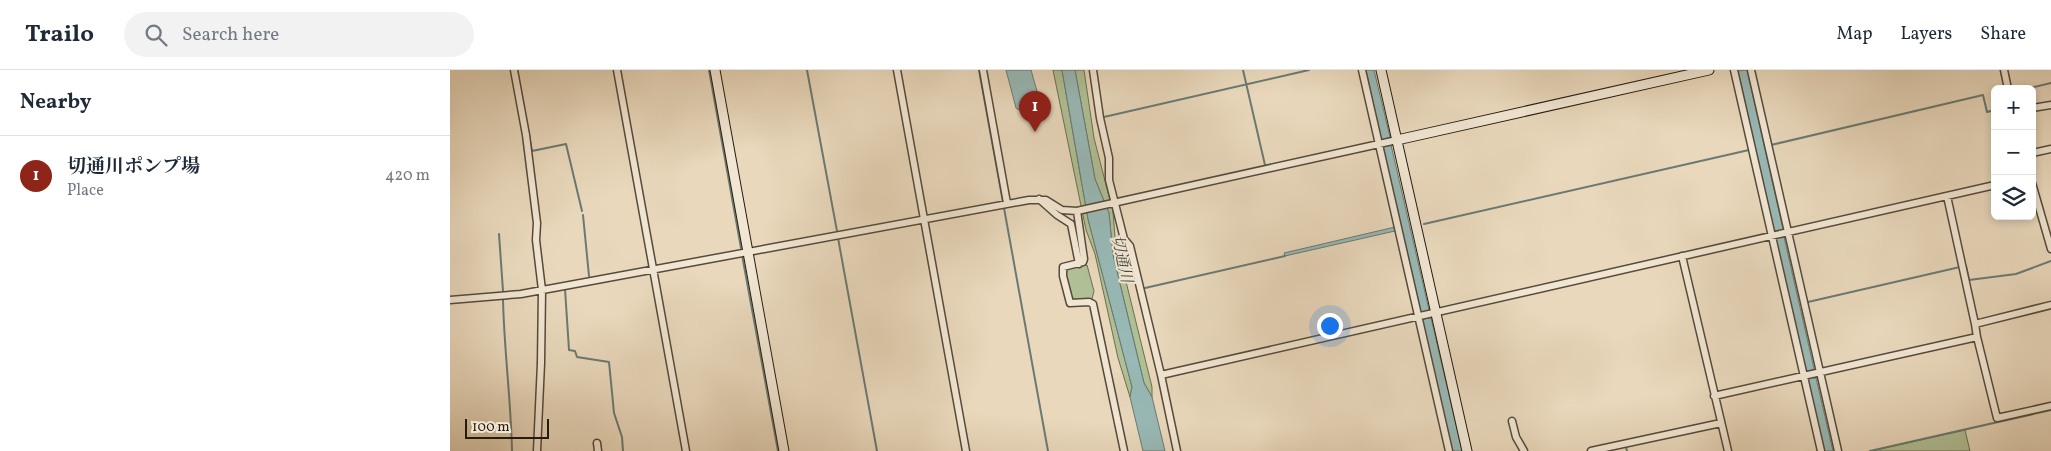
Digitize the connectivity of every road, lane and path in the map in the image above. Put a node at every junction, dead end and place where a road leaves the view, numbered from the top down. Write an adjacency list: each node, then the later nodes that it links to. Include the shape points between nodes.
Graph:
1 (514, 70): 33 (street, via 526,135)
2 (618, 70): 32 (street)
3 (715, 70): 29 (street)
4 (897, 70): 26 (street)
5 (983, 70): 24 (street)
6 (1093, 70): 23 (street, via 1109,158)
7 (1362, 70): 16 (street)
8 (1381, 70): 16 (street)
9 (1709, 70): 16 (street)
10 (1734, 70): 27 (street)
11 (1751, 70): 27 (street)
12 (2004, 70): 13 (street)
13 (2007, 85)
14 (2051, 105): 15 (street)
15 (2036, 107)
16 (1387, 142): 23 (street); 36 (street); 36 (street)
17 (2051, 149): 18 (street)
18 (2036, 152)
19 (1991, 186): 20 (street)
20 (1947, 196): 27 (street); 37 (street)
21 (2036, 197): 28 (street)
22 (1039, 199): 24 (street); 25 (street, via 1066,212); 31 (street, via 1056,216 1071,224)
23 (1113, 203): 25 (street); 40 (street, via 1124,239 1130,246)
24 (1007, 204): 26 (street)
25 (1078, 211): 31 (street, via 1084,259)
26 (924, 218): 29 (street); 50 (street)
27 (1780, 234): 30 (street); 39 (street); 39 (street)
28 (2051, 249)
29 (748, 251): 32 (street); 49 (street)
30 (1682, 256): 36 (street); 41 (street)
31 (1079, 264): 51 (street, via 1063,267 1062,276 1070,302 1093,304)
32 (653, 268): 33 (street); 48 (street)
33 (542, 290): 34 (street); 46 (street)
34 (450, 300)
35 (2051, 305): 37 (street)
36 (1426, 314): 40 (street); 53 (street); 54 (street)
37 (1975, 324): 38 (street)
38 (1977, 337): 39 (street); 42 (street, via 1997,418)
39 (1811, 374): 41 (street); 58 (street); 59 (street)
40 (1161, 375): 52 (street)
41 (1714, 396): 44 (street)
42 (2051, 406)
43 (1512, 421): 55 (street)
44 (1721, 423): 56 (street); 57 (street)
45 (596, 443): 47 (street)
46 (536, 451)
47 (598, 451)
48 (686, 451)
49 (784, 451)
50 (966, 451)
51 (1124, 451)
52 (1177, 451)
53 (1449, 451)
54 (1467, 451)
55 (1524, 451)
56 (1591, 451)
57 (1728, 451)
58 (1821, 451)
59 (1838, 451)

